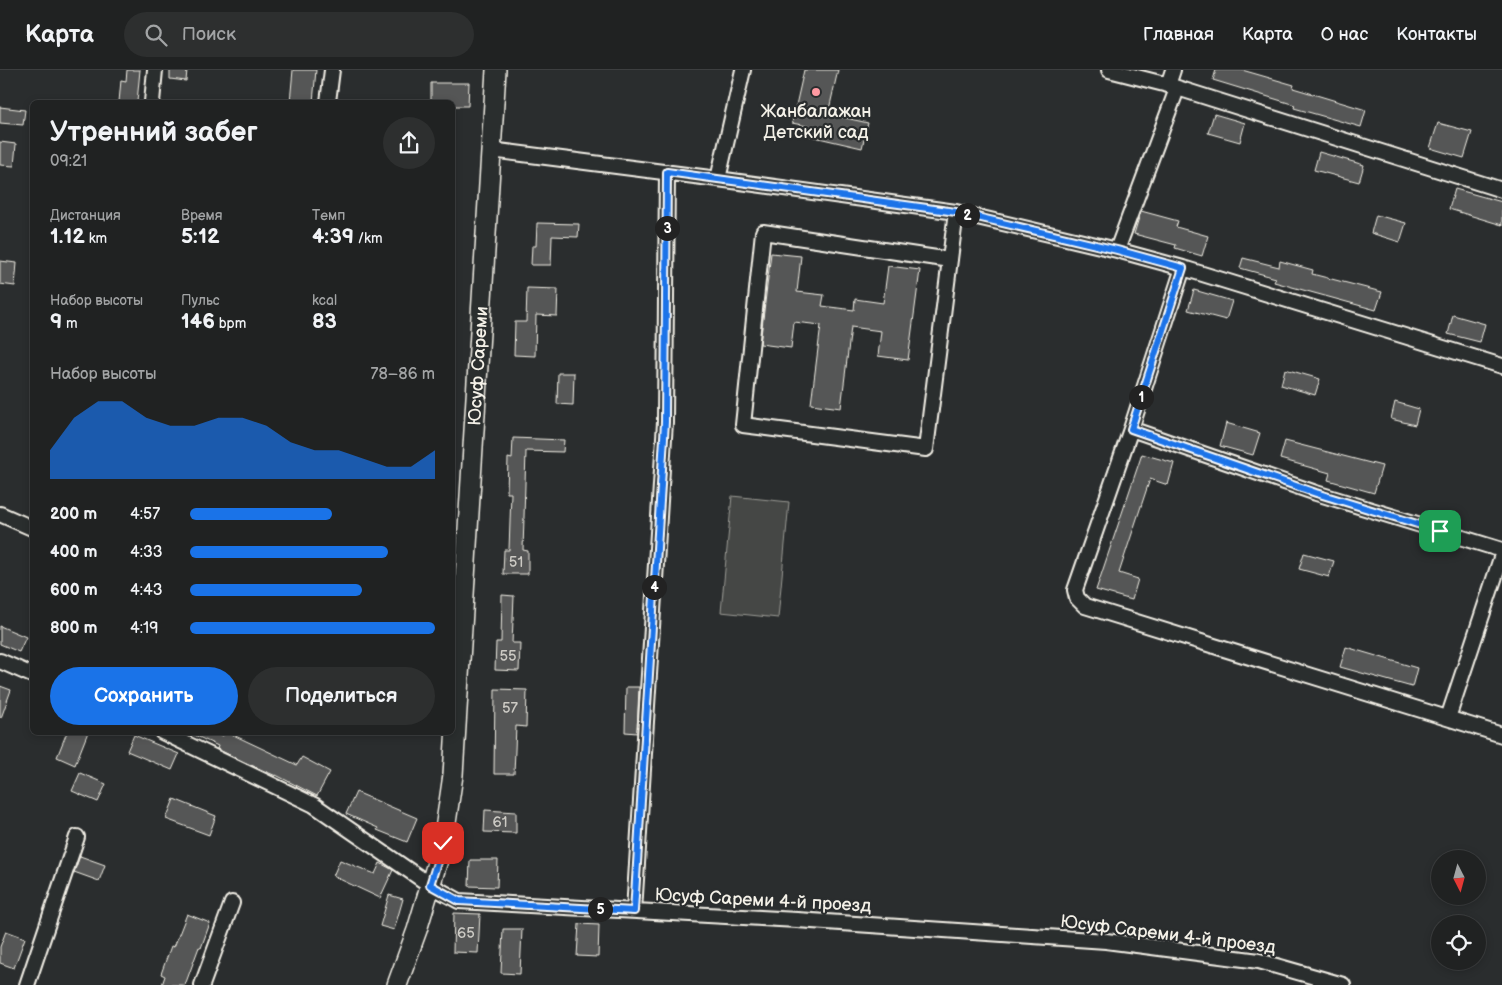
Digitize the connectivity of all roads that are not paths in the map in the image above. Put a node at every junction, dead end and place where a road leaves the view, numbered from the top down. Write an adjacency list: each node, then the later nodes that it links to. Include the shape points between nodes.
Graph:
1 (155, 70): 8 (street)
2 (332, 70): 9 (street)
3 (496, 70): 10 (main road, Юсуф Сареми)
4 (743, 70): 12 (street)
5 (1109, 70): 7 (street)
6 (1173, 70): 7 (street)
7 (1173, 87): 13 (street); 15 (street)
8 (152, 100)
9 (328, 100)
10 (491, 150): 11 (street); 30 (main road, Юсуф Сареми, via 453,775 443,843)
11 (667, 172): 12 (street); 32 (street, via 665,422)
12 (718, 179): 14 (street)
13 (1502, 190)
14 (956, 212): 15 (street); 16 (street)
15 (1117, 250): 17 (street)
16 (950, 260): 16 (street, via 926,449 743,424 763,232)
17 (1183, 268): 18 (street); 19 (street)
18 (1502, 366)
19 (1131, 429): 22 (street, via 1316,493); 26 (street, via 1075,590 1076,598 1084,606)
20 (0, 514): 21 (street)
21 (30, 527)
22 (1502, 550)
23 (1502, 554): 26 (street)
24 (0, 661): 25 (street)
25 (30, 674)
26 (1448, 718): 28 (street)
27 (168, 735): 30 (street, Юсуф Сареми 4-й проезд, via 314,805)
28 (1502, 735)
29 (77, 837): 33 (street)
30 (430, 885): 32 (street, Юсуф Сареми 4-й проезд, via 459,901); 35 (main road, Юсуф Сареми)
31 (232, 903): 34 (street)
32 (634, 911): 36 (street, Юсуф Сареми 4-й проезд, via 1106,941 1259,961)
33 (27, 985)
34 (202, 985)
35 (397, 985)
36 (1343, 985)

